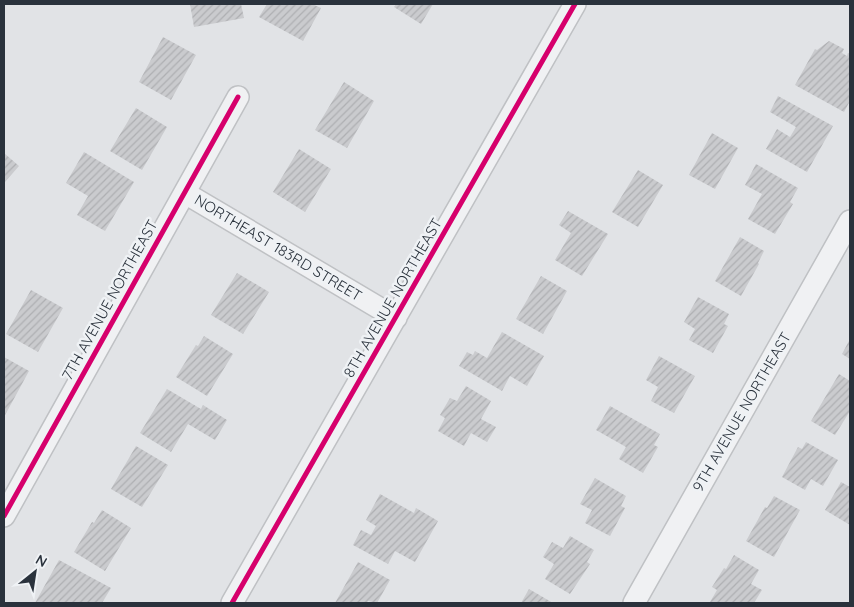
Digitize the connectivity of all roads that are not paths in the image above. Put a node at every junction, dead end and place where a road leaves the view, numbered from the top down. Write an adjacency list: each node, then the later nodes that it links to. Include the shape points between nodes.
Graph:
1 (575, 4): 5 (street, 8TH AVENUE NORTHEAST)
2 (238, 97): 3 (street, 7TH AVENUE NORTHEAST)
3 (185, 193): 5 (street, NORTHEAST 183RD STREET); 6 (street, 7TH AVENUE NORTHEAST)
4 (850, 221): 8 (street, 9TH AVENUE NORTHEAST)
5 (396, 318): 7 (street, 8TH AVENUE NORTHEAST)
6 (4, 516)
7 (232, 603)
8 (634, 603)

